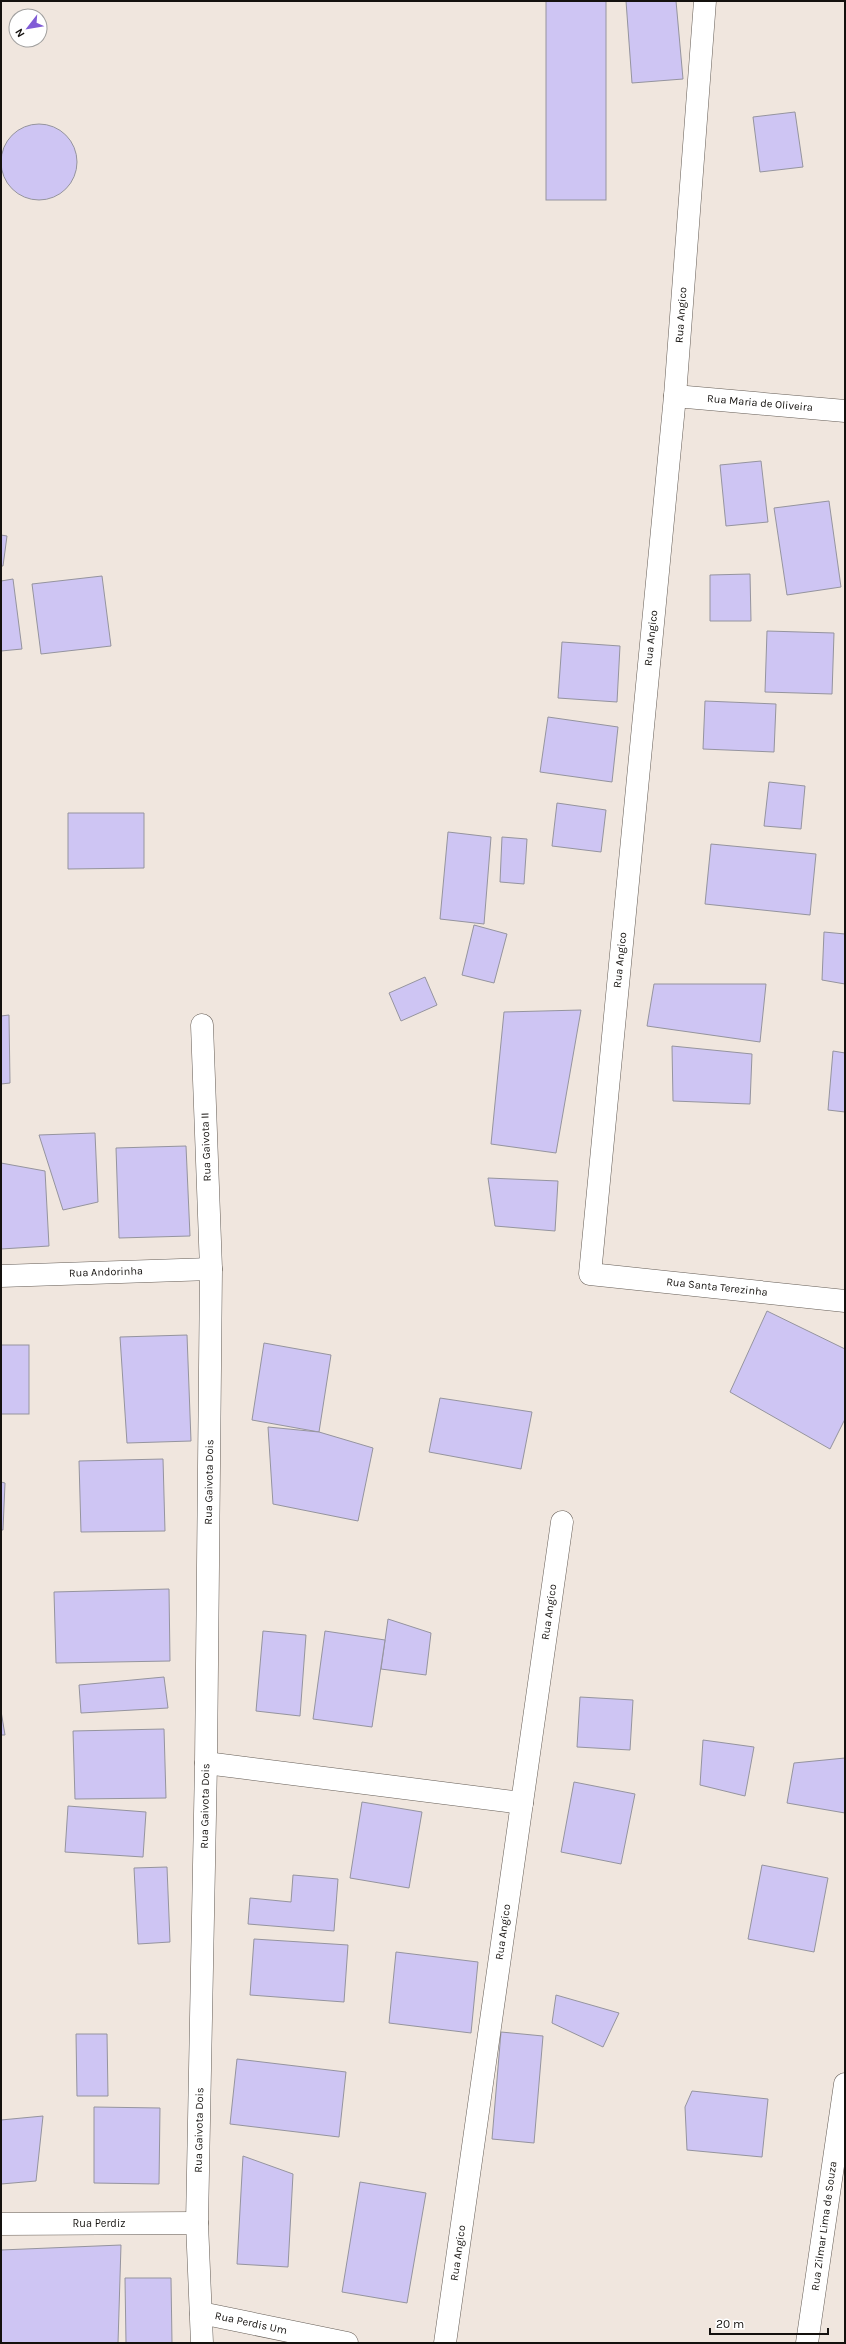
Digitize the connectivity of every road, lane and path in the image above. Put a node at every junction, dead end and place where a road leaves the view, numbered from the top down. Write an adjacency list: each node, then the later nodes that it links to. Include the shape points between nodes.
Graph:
1 (705, 1): 2 (street, Rua Angico)
2 (675, 396): 3 (street, Rua Maria de Oliveira); 6 (street, Rua Angico)
3 (845, 411)
4 (202, 1024): 5 (street, Rua Gaivota II)
5 (210, 1269): 7 (street, Rua Andorinha); 10 (street, Rua Gaivota Dois)
6 (590, 1274): 8 (street, Rua Santa Terezinha)
7 (1, 1276)
8 (845, 1301)
9 (562, 1522): 11 (street, Rua Angico)
10 (206, 1763): 11 (street); 13 (street, Rua Gaivota Dois)
11 (522, 1803): 18 (street, Rua Angico)
12 (845, 2084): 19 (street, Rua Zilmar Lima de Souza)
13 (197, 2223): 14 (street, Rua Perdiz); 15 (street, Rua Gaivota Dois)
14 (1, 2224)
15 (201, 2313): 16 (street, Rua Gaivota Dois); 17 (street, Rua Perdis Um)
16 (202, 2343)
17 (347, 2343)
18 (445, 2343)
19 (807, 2343)

